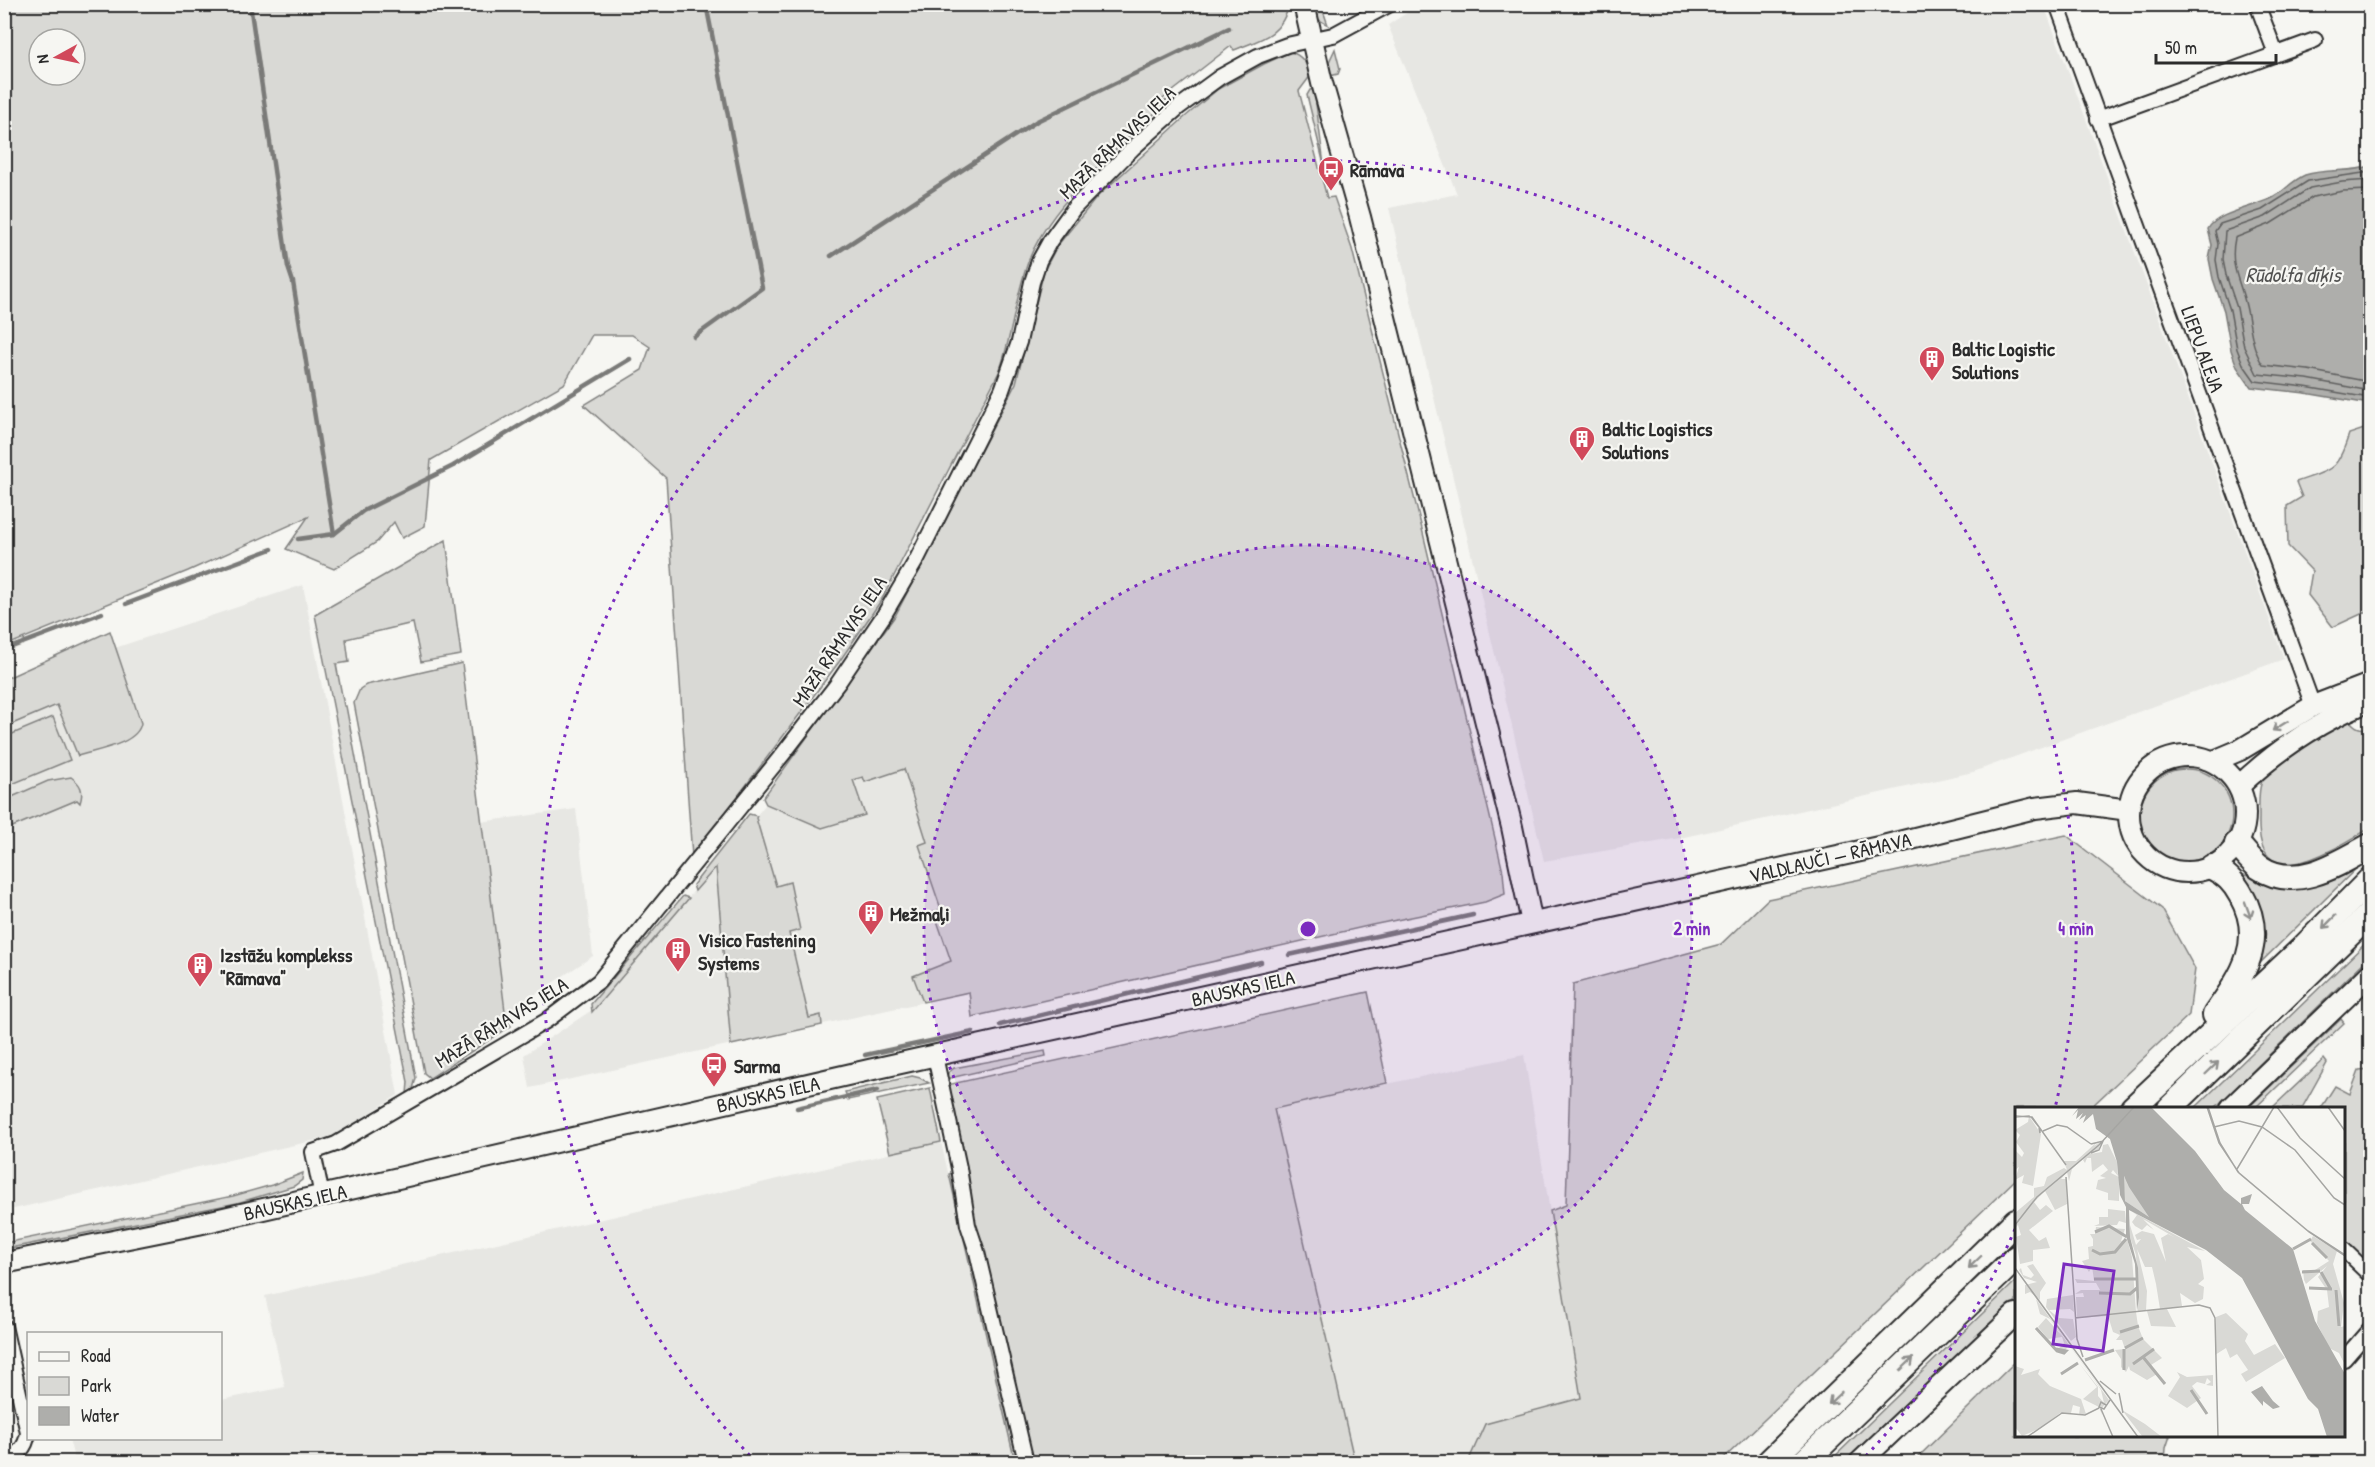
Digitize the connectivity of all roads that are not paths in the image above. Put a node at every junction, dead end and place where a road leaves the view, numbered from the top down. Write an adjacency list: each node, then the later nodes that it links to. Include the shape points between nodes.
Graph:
1 (1304, 4): 5 (main road)
2 (1389, 4): 5 (street, via 1334,35)
3 (2057, 4): 8 (street, LIEPU ALEJA)
4 (2257, 4): 7 (street)
5 (1313, 40): 20 (main road, via 1512,827); 27 (street, MAZĀ RĀMAVAS IELA, via 1258,56 1220,77 1126,155 1074,208 1039,261 1019,342 1002,390 916,559 864,644 790,745 599,981 546,1021 336,1144 313,1152)
6 (2315, 40): 7 (street)
7 (2276, 54): 8 (street)
8 (2098, 120): 11 (street, LIEPU ALEJA)
9 (2370, 684): 11 (main road)
10 (2370, 701): 13 (main road, via 2320,724 2280,749)
11 (2313, 706): 12 (main road, one-way to 12, via 2240,750)
12 (2214, 761): 13 (main road); 14 (main road, via 2188,755 2170,757 2154,765 2133,792)
13 (2239, 786): 15 (main road, via 2246,812)
14 (2129, 810): 17 (main road, via 2130,828 2137,844 2158,865 2180,872); 20 (main road, VALDLAUČI — RĀMAVA, via 2077,802 2035,808)
15 (2237, 844): 16 (highway, via 2258,866 2290,878 2319,872); 17 (main road)
16 (2370, 846)
17 (2212, 867): 23 (highway, one-way to 23, via 2231,879 2247,905 2252,941 2234,990)
18 (2370, 880): 23 (highway, one-way to 23)
19 (2370, 914): 25 (highway, one-way to 19)
20 (1532, 923): 22 (main road, BAUSKAS IELA)
21 (2370, 974): 26 (main road)
22 (935, 1056): 27 (main road, BAUSKAS IELA); 40 (street, via 968,1225)
23 (2180, 1065): 24 (highway)
24 (2134, 1107)
25 (2171, 1107)
26 (2232, 1107)
27 (322, 1196): 31 (main road, BAUSKAS IELA)
28 (2015, 1222): 41 (highway, one-way to 41)
29 (2345, 1252): 32 (street)
30 (2015, 1259): 42 (highway, one-way to 30)
31 (4, 1263)
32 (2370, 1275)
33 (2015, 1315): 43 (main road)
34 (4, 1326): 37 (street)
35 (2370, 1329): 36 (street)
36 (2345, 1357)
37 (27, 1429)
38 (27, 1440): 39 (street, via 27,1445)
39 (4, 1459)
40 (1026, 1462)
41 (1769, 1462)
42 (1804, 1462)
43 (1860, 1462)

